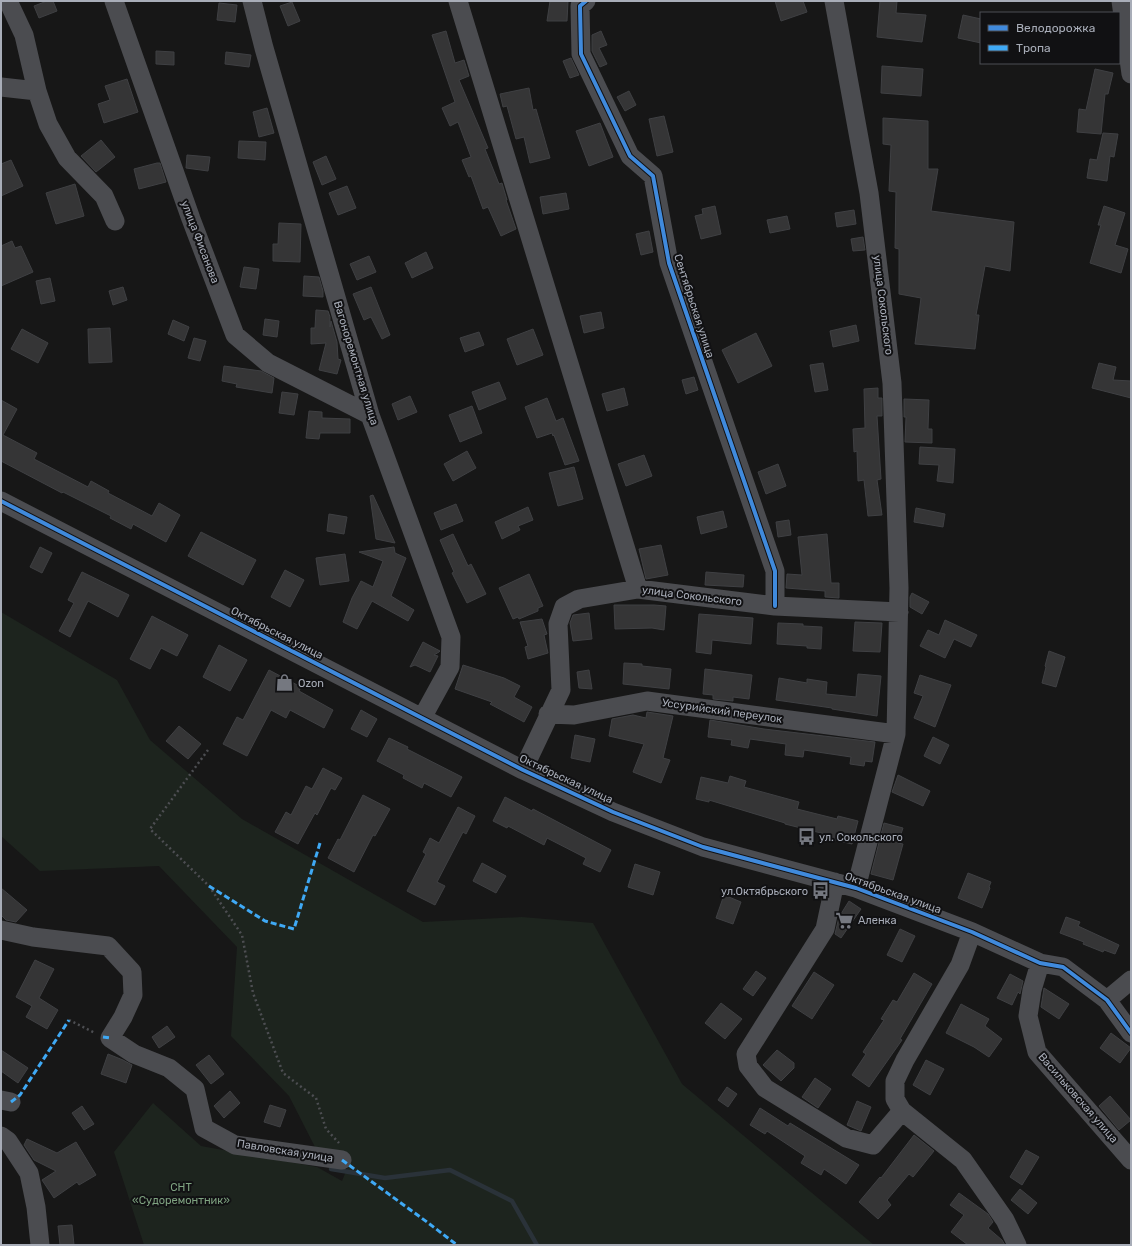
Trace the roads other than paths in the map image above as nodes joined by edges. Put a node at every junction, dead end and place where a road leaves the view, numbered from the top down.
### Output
1 (8, 1) edge
2 (114, 1) edge
3 (252, 1) edge
4 (458, 1) edge
5 (586, 1) edge
6 (834, 1) edge
7 (1121, 1) edge
8 (1131, 74) edge
9 (1, 87) edge
10 (37, 91) junction
11 (115, 221) dead end
12 (370, 415) junction
13 (1, 502) edge
14 (638, 589) junction
15 (775, 606) junction
16 (899, 612) junction
17 (548, 714) junction
18 (422, 718) junction
19 (896, 734) junction
20 (523, 770) junction
21 (835, 882) junction
22 (856, 888) junction
23 (1, 930) edge
24 (972, 932) junction
25 (1040, 963) junction
26 (1131, 980) edge
27 (1107, 1000) junction
28 (1131, 1033) edge
29 (902, 1111) junction
30 (1, 1136) edge
31 (342, 1160) road end
32 (1131, 1160) edge
33 (40, 1245) edge
34 (1017, 1245) edge

1 - 10 street
2 - 12 street, улица Фисанова
3 - 12 street, Вагоноремонтная улица
4 - 14 street
5 - 15 street, Сентябрьская улица
6 - 16 street, улица Сокольского
7 - 8 street
9 - 10 street
10 - 11 street
12 - 18 street, Вагоноремонтная улица
13 - 18 street, Октябрьская улица
14 - 15 street, улица Сокольского
14 - 17 street, улица Сокольского
15 - 16 street, улица Сокольского
16 - 19 street, улица Сокольского
17 - 19 street, Уссурийский переулок
17 - 20 street, улица Сокольского
18 - 20 street, Октябрьская улица
19 - 22 street, улица Сокольского
20 - 21 street, Октябрьская улица
21 - 22 street, Октябрьская улица
21 - 29 street, Октябрьская улица
22 - 24 street, Октябрьская улица
23 - 31 street, Павловская улица
24 - 25 street, Октябрьская улица
24 - 29 street
25 - 27 street, Октябрьская улица
25 - 32 street, Васильковская улица
26 - 27 street
27 - 28 street, Октябрьская улица
29 - 34 street
30 - 33 street

